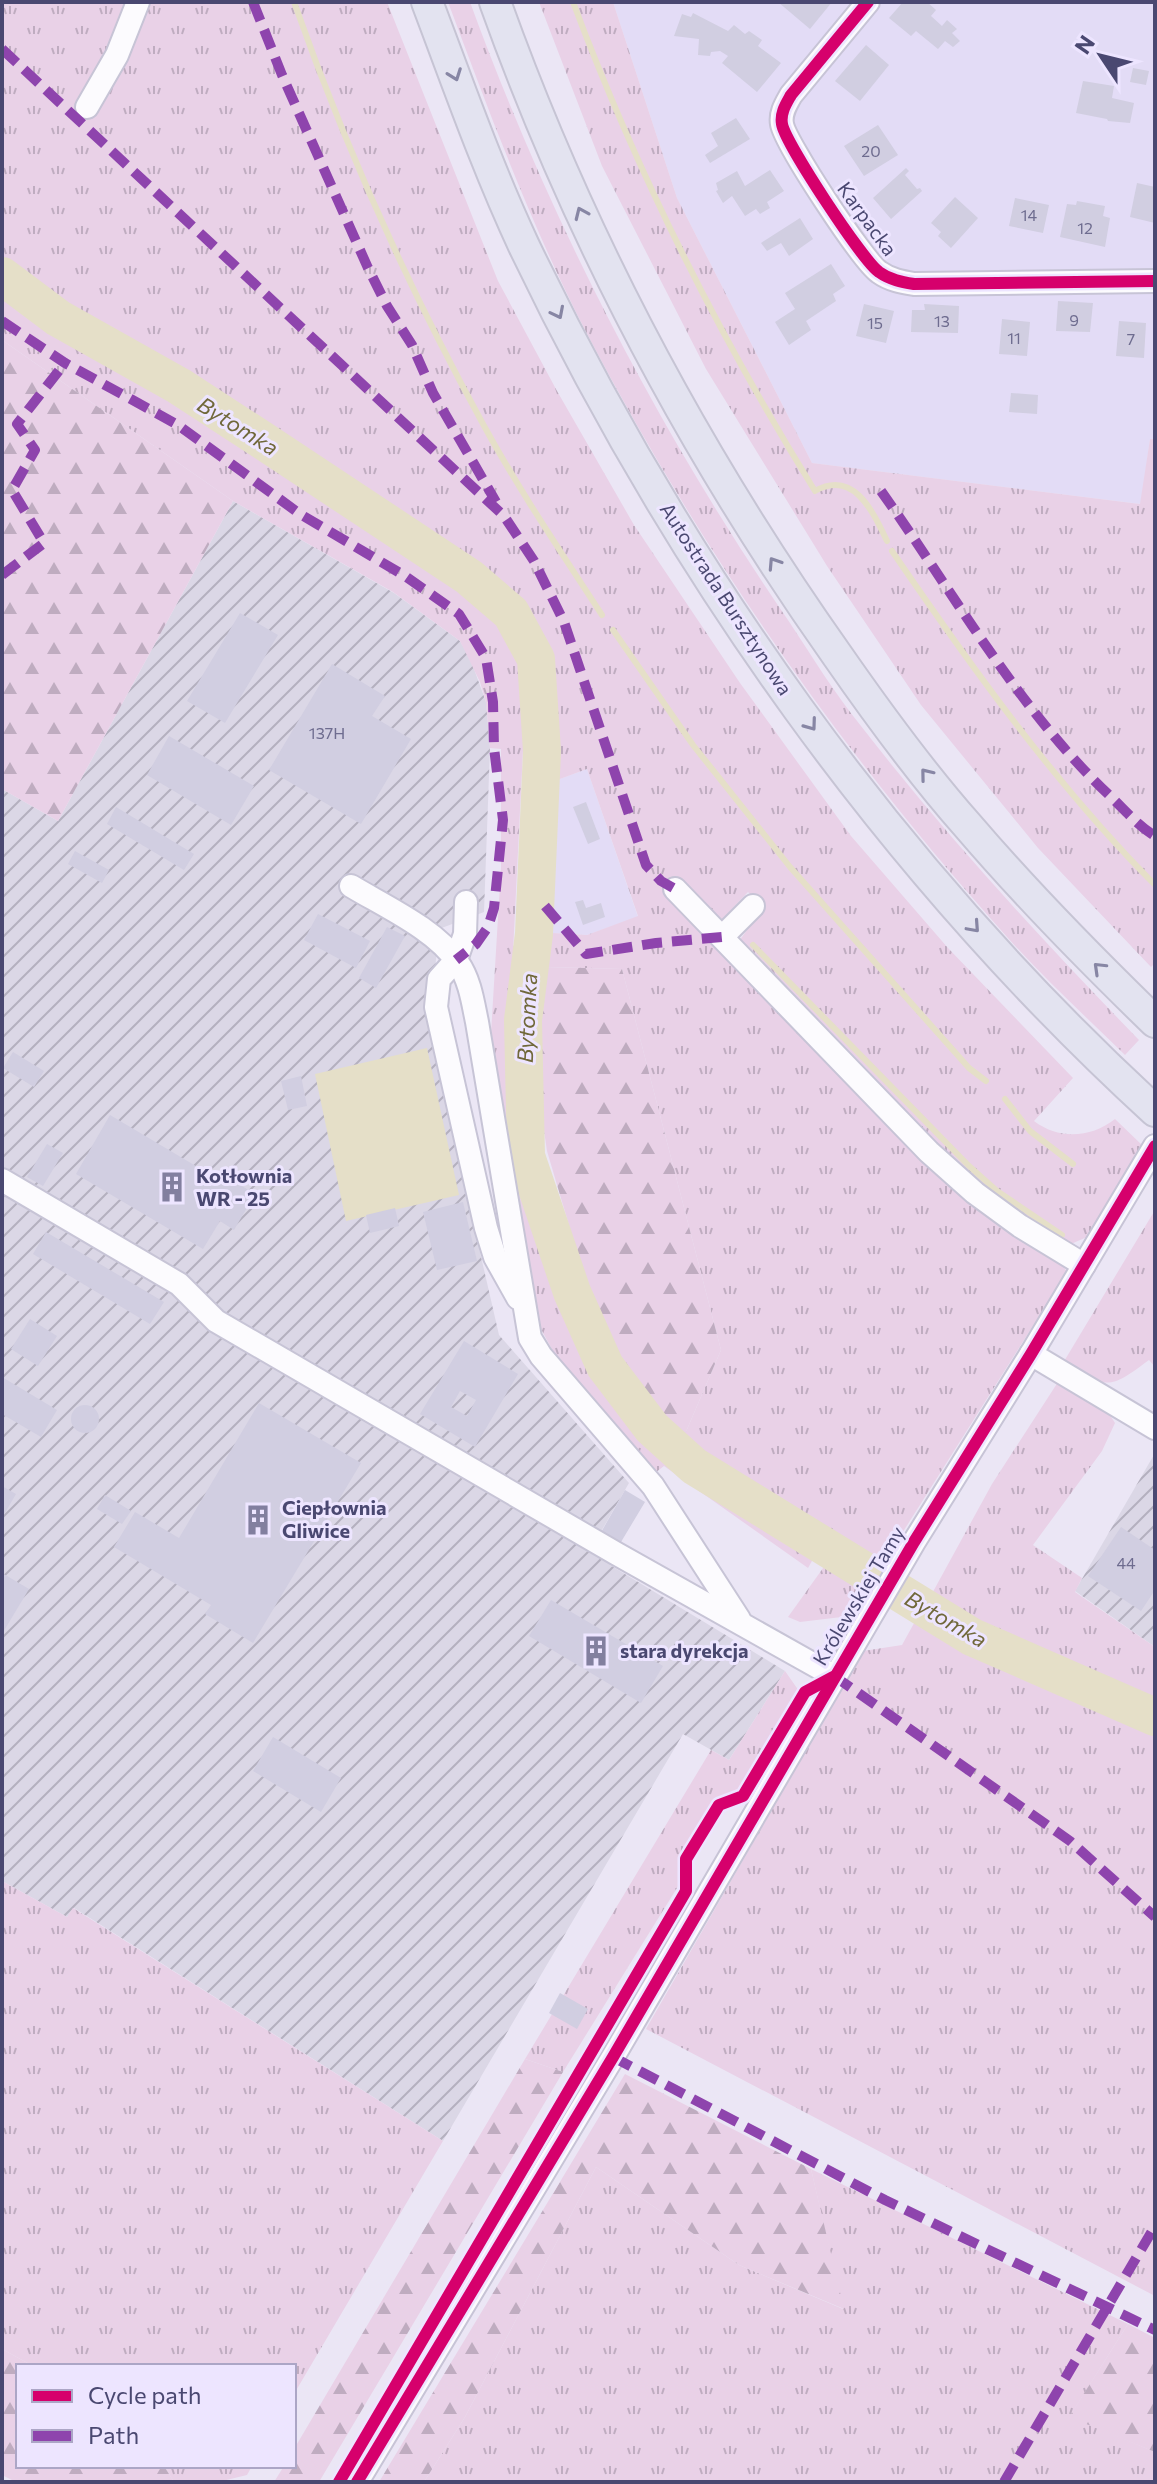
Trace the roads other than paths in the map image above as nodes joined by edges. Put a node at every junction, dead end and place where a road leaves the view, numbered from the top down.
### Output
1 (138, 2) edge
2 (427, 2) edge
3 (495, 2) edge
4 (868, 2) edge
5 (87, 107) dead end
6 (1155, 281) edge
7 (351, 886) dead end
8 (675, 889) dead end
9 (466, 902) dead end
10 (753, 906) dead end
11 (722, 937) junction
12 (456, 960) junction
13 (1155, 1022) edge
14 (1155, 1111) edge
15 (1155, 1146) edge
16 (2, 1180) edge
17 (1084, 1265) junction
18 (523, 1305) junction
19 (1031, 1354) junction
20 (1155, 1428) edge
21 (740, 1621) junction
22 (834, 1676) junction
23 (357, 2482) edge

1 - 5 street
2 -> 14 highway, Autostrada Bursztynowa
13 -> 3 highway
4 - 6 street, Karpacka
7 - 12 street
8 - 11 street
9 - 12 street
10 - 11 street
11 - 17 street
12 - 18 street
12 - 18 street
15 - 17 street, Królewskiej Tamy
16 - 21 street
17 - 19 street, Królewskiej Tamy
18 - 21 street
19 - 20 street
19 - 22 street, Królewskiej Tamy
21 - 22 street
22 - 23 street, Królewskiej Tamy

